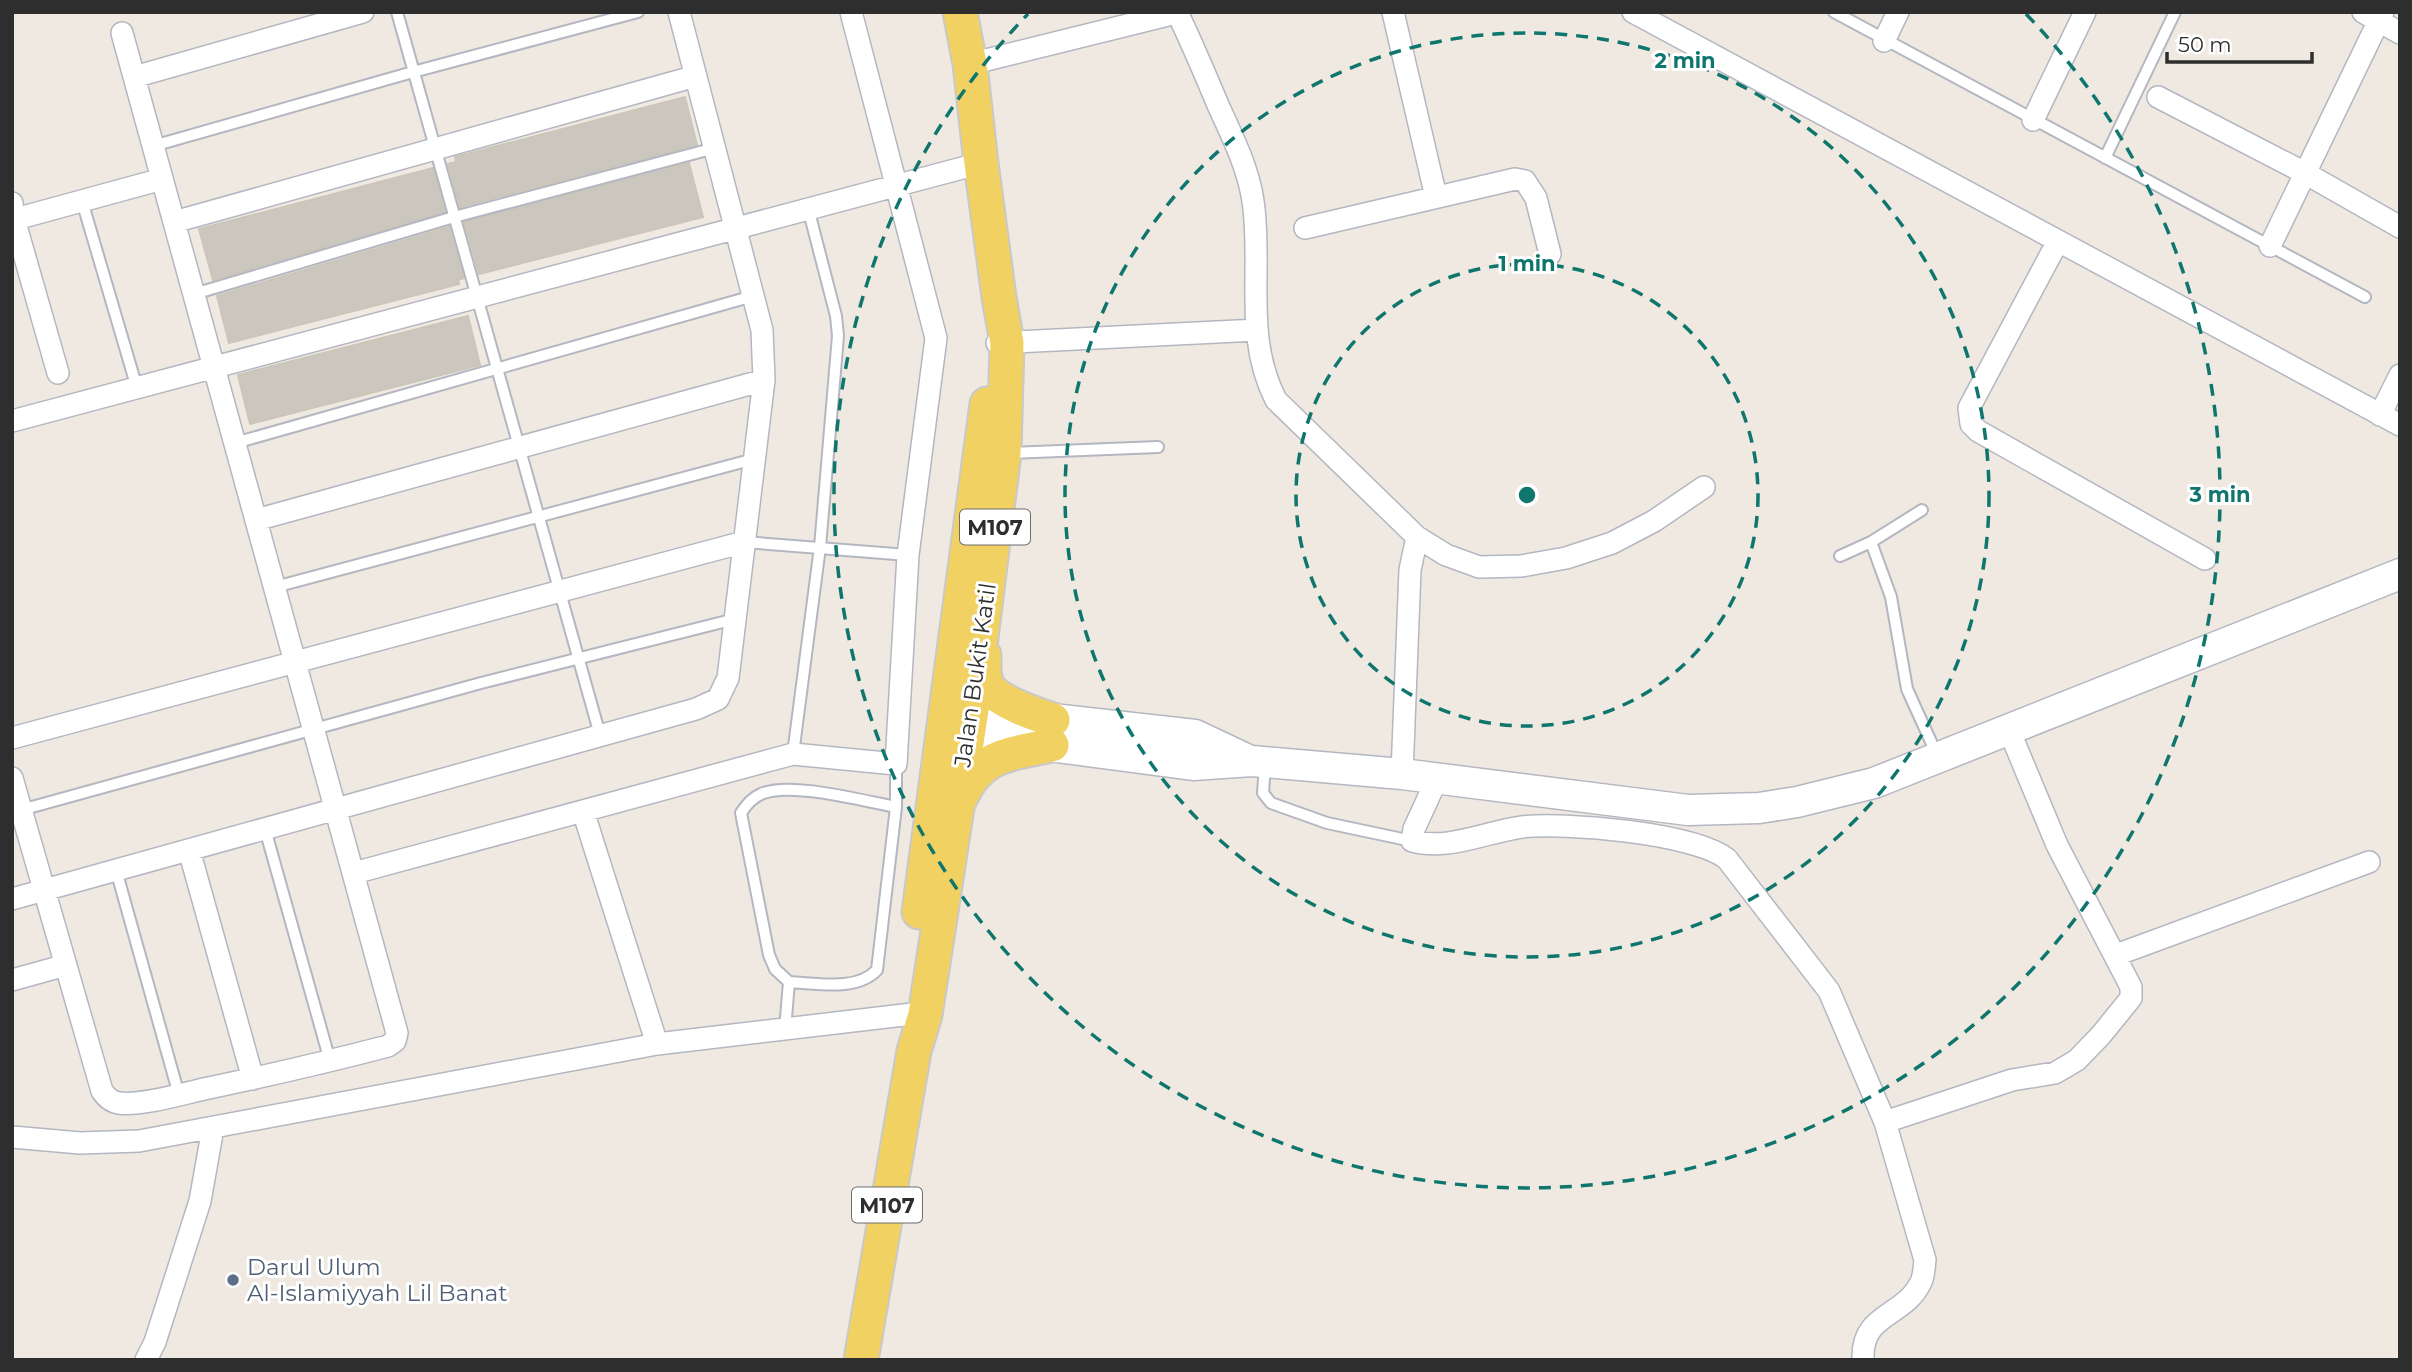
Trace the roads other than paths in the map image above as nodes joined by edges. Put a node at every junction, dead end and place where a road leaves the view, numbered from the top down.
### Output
1 (363, 12) edge
2 (397, 12) edge
3 (638, 12) edge
4 (679, 12) edge
5 (851, 12) edge
6 (960, 12) edge
7 (1179, 12) edge
8 (1393, 12) edge
9 (1633, 12) edge
10 (1834, 12) edge
11 (1898, 12) edge
12 (2085, 12) edge
13 (2175, 12) edge
14 (2375, 15) edge
15 (122, 33) dead end
16 (2400, 33) edge
17 (1884, 41) junction
18 (970, 64) junction
19 (413, 72) junction
20 (696, 76) junction
21 (134, 77) junction
22 (2158, 97) dead end
23 (2033, 120) junction
24 (153, 146) junction
25 (715, 148) junction
26 (435, 149) junction
27 (2105, 158) junction
28 (981, 163) junction
29 (2305, 173) junction
30 (162, 179) junction
31 (896, 186) junction
32 (1436, 197) junction
33 (82, 201) junction
34 (808, 208) junction
35 (13, 214) edge
36 (454, 217) junction
37 (174, 222) junction
38 (2400, 227) edge
39 (736, 228) junction
40 (1305, 228) dead end
41 (2058, 241) junction
42 (2270, 246) junction
43 (1550, 254) dead end
44 (194, 294) junction
45 (753, 296) junction
46 (477, 297) junction
47 (2365, 297) dead end
48 (1257, 330) junction
49 (999, 343) junction
50 (215, 368) junction
51 (496, 368) junction
52 (58, 373) dead end
53 (2400, 375) edge
54 (764, 380) junction
55 (136, 388) junction
56 (2380, 415) junction
57 (12, 421) edge
58 (2400, 425) edge
59 (235, 443) junction
60 (1158, 447) dead end
61 (519, 448) junction
62 (1004, 453) junction
63 (754, 459) junction
64 (1704, 487) dead end
65 (1922, 510) dead end
66 (538, 517) junction
67 (256, 520) junction
68 (1417, 537) junction
69 (744, 541) junction
70 (1871, 542) junction
71 (820, 547) junction
72 (908, 555) junction
73 (1840, 556) dead end
74 (2205, 559) dead end
75 (2400, 573) edge
76 (275, 587) junction
77 (559, 591) junction
78 (985, 607) junction
79 (735, 619) junction
80 (578, 658) junction
81 (296, 662) junction
82 (951, 670) junction
83 (966, 723) junction
84 (314, 730) junction
85 (2009, 730) junction
86 (1053, 733) junction
87 (600, 736) junction
88 (12, 738) edge
89 (793, 754) junction
90 (1939, 757) junction
91 (1259, 762) junction
92 (897, 764) junction
93 (936, 773) junction
94 (1402, 774) junction
95 (12, 778) edge
96 (1437, 779) junction
97 (956, 806) junction
98 (896, 807) junction
99 (336, 809) junction
100 (21, 810) junction
101 (583, 811) junction
102 (265, 829) junction
103 (1412, 841) junction
104 (189, 850) junction
105 (2369, 862) dead end
106 (116, 870) junction
107 (354, 873) junction
108 (45, 890) junction
109 (12, 899) edge
110 (2116, 955) junction
111 (66, 965) junction
112 (12, 980) edge
113 (789, 982) junction
114 (919, 1014) junction
115 (785, 1030) junction
116 (657, 1044) junction
117 (330, 1061) junction
118 (253, 1079) junction
119 (179, 1095) junction
120 (1885, 1122) junction
121 (213, 1128) junction
122 (12, 1136) edge
123 (146, 1360) edge
124 (861, 1360) edge
125 (1863, 1360) edge

1 - 21 street
2 - 19 lane
3 - 19 lane
4 - 20 street
5 - 31 street
6 - 18 main road, Jalan Bukit Katil / M107
7 - 18 street
7 - 48 street
8 - 32 street
9 - 41 street
10 - 17 lane
11 - 17 street
12 - 23 street
13 - 27 lane
14 - 16 street
14 - 29 street
15 - 21 street
17 - 23 lane
18 - 28 main road, Jalan Bukit Katil / M107
19 - 24 lane
19 - 26 lane
20 - 25 street
20 - 26 street
21 - 24 street
22 - 29 street
23 - 27 lane
24 - 30 street
25 - 36 lane
25 - 39 street
26 - 36 lane
26 - 37 street
27 - 42 lane
28 - 31 street
28 - 49 main road, Jalan Bukit Katil / M107
29 - 38 street
29 - 42 street
30 - 33 street
30 - 37 street
31 - 34 street
31 - 72 street
32 - 40 street
32 - 43 street
33 - 35 street
33 - 55 lane
34 - 39 street
34 - 71 lane
35 - 52 street
36 - 44 lane
36 - 46 lane
37 - 44 street
39 - 45 street
39 - 46 street
41 - 56 street
41 - 74 street
42 - 47 lane
44 - 50 street
45 - 51 lane
45 - 54 street
46 - 50 street
46 - 51 lane
48 - 49 street
48 - 68 street
49 - 62 main road, Jalan Bukit Katil / M107
49 - 82 main road, Jalan Bukit Katil / M107
50 - 55 street
50 - 59 street
51 - 59 lane
51 - 61 lane
53 - 56 street
54 - 61 street
54 - 63 street
55 - 57 street
56 - 58 street
59 - 67 street
60 - 62 lane
61 - 66 lane
61 - 67 street
62 - 78 main road, Jalan Bukit Katil / M107
63 - 66 lane
63 - 69 street
64 - 68 street
65 - 70 lane
66 - 76 lane
66 - 77 lane
67 - 76 street
68 - 94 street
69 - 71 lane
69 - 77 street
69 - 79 street
70 - 73 lane
70 - 90 lane
71 - 72 lane
71 - 89 lane
72 - 92 street
75 - 85 street
76 - 81 street
77 - 80 lane
77 - 81 street
78 - 83 main road, Jalan Bukit Katil / M107
78 - 86 main road
79 - 80 lane
79 - 87 street
80 - 84 lane
80 - 87 lane
81 - 84 street
81 - 88 street
82 - 83 main road
82 - 93 main road, Jalan Bukit Katil / M107
83 - 86 street
83 - 93 main road
83 - 97 main road, Jalan Bukit Katil / M107
84 - 99 street
84 - 100 lane
85 - 90 street
85 - 110 street
86 - 91 street
86 - 97 main road
87 - 99 street
89 - 92 street
89 - 101 street
90 - 96 street
91 - 94 street
91 - 103 lane
92 - 98 lane
93 - 114 main road, Jalan Bukit Katil / M107
94 - 96 street
95 - 100 street
96 - 103 street
97 - 114 main road, Jalan Bukit Katil / M107
98 - 113 lane
98 - 113 lane
99 - 102 street
99 - 107 street
100 - 108 street
101 - 107 street
101 - 116 street
102 - 104 street
102 - 117 lane
103 - 120 street
104 - 106 street
104 - 118 street
105 - 110 street
106 - 108 street
106 - 119 lane
107 - 117 street
108 - 109 street
108 - 111 street
110 - 120 street
111 - 112 street
111 - 119 street
113 - 115 lane
114 - 115 street
114 - 124 main road, Jalan Bukit Katil / M107
115 - 116 street
116 - 121 street
117 - 118 street
118 - 119 street
120 - 125 street
121 - 122 street
121 - 123 street

